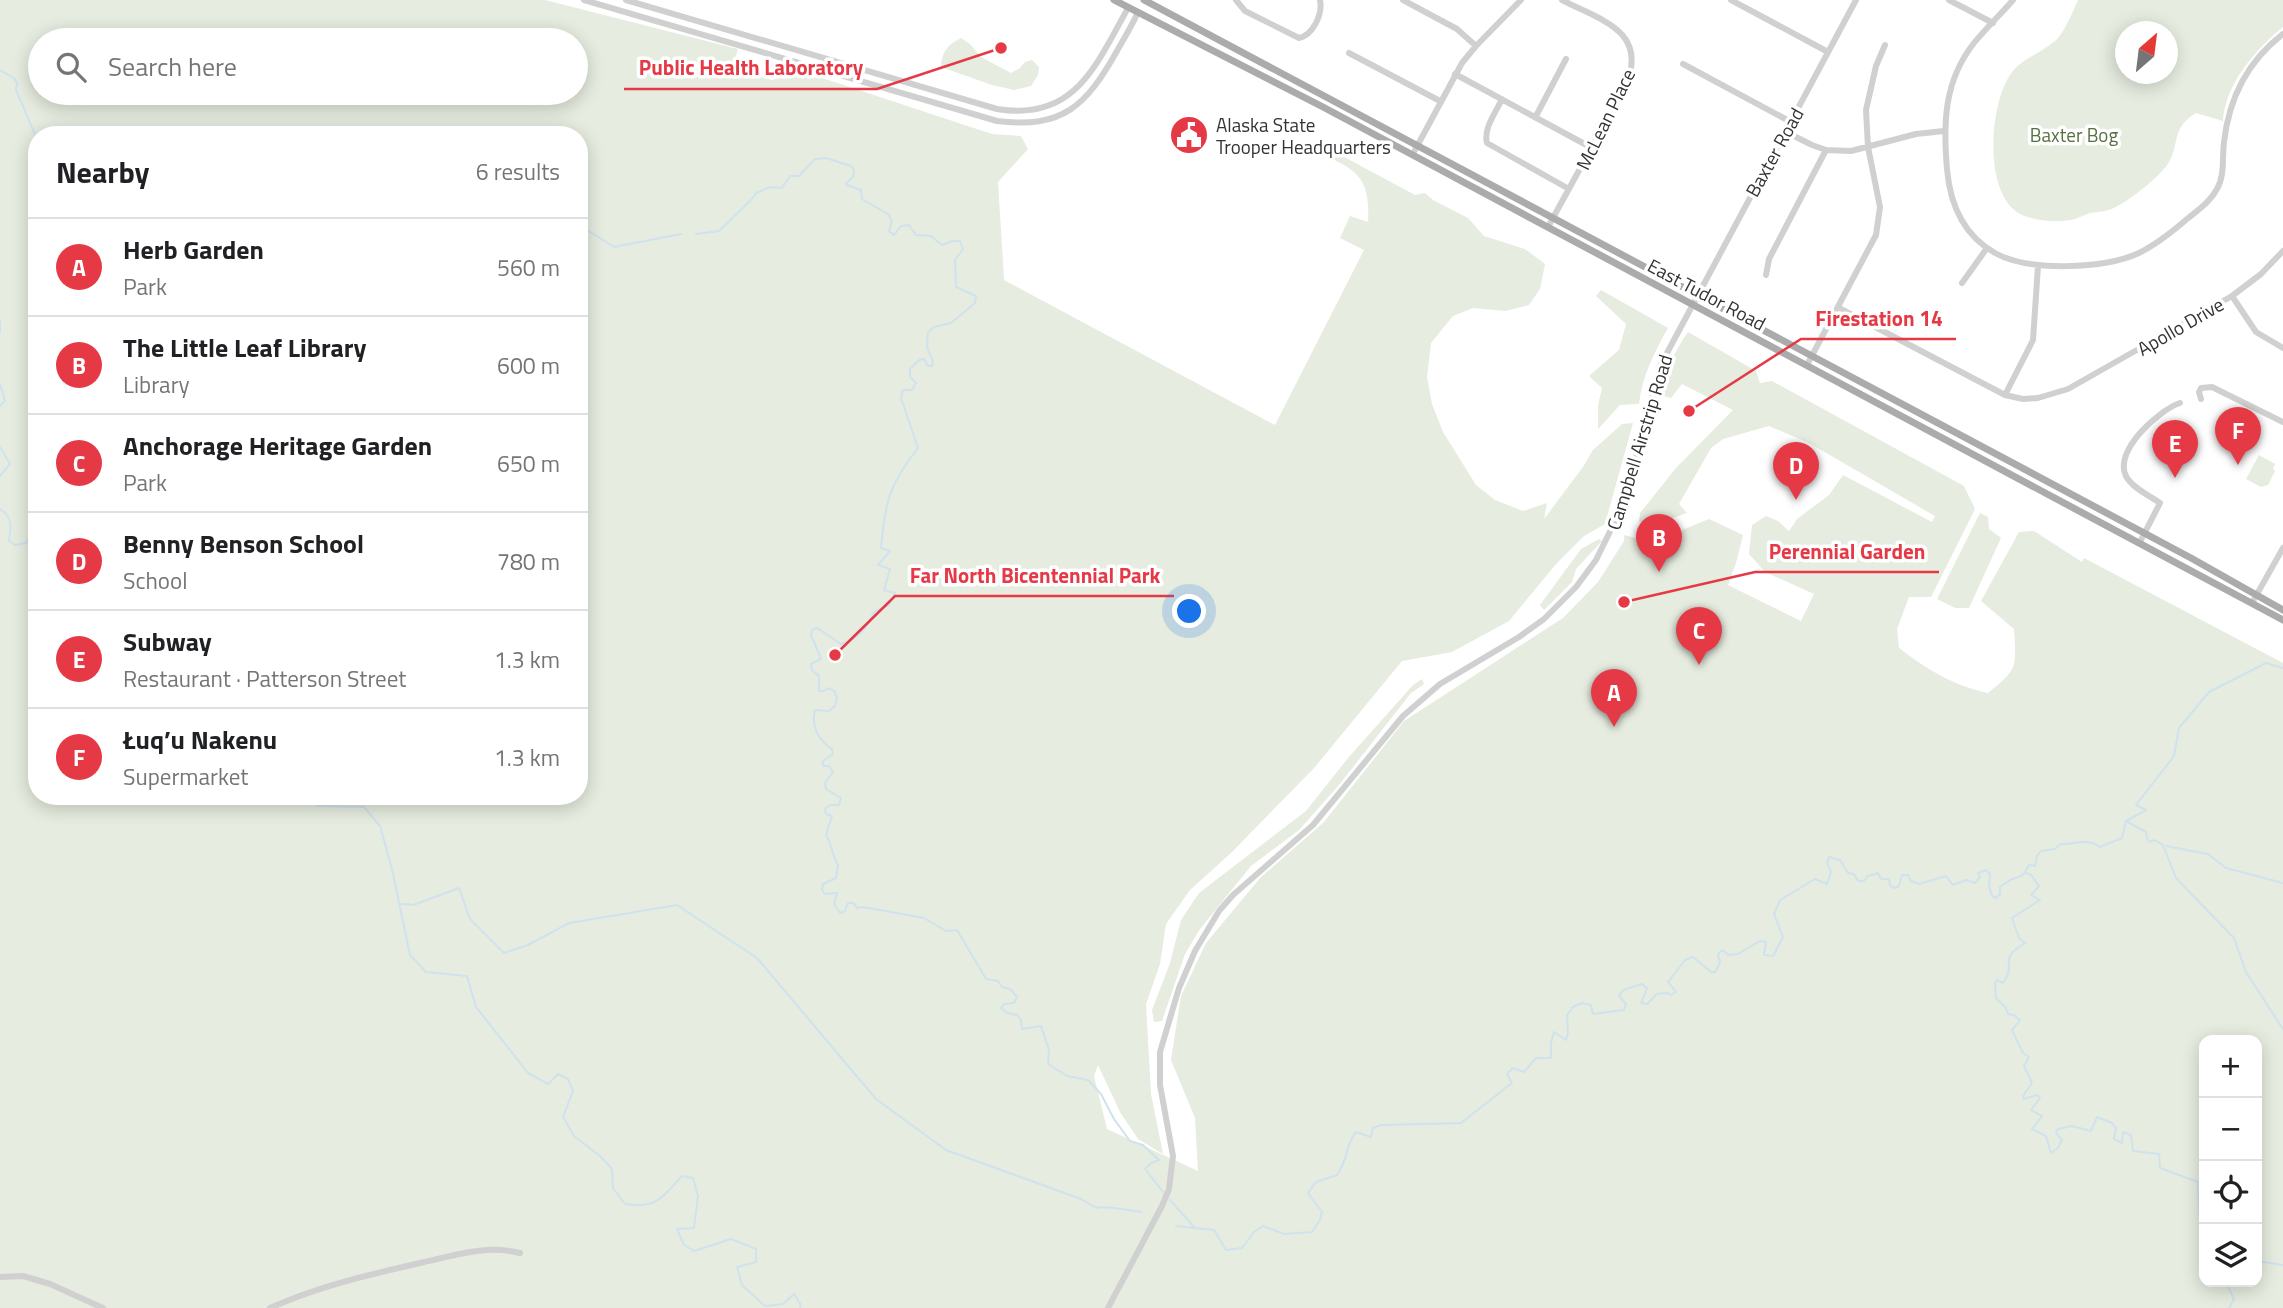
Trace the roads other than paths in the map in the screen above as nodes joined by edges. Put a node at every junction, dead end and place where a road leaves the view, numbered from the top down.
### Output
1 (584, 0) edge
2 (626, 0) edge
3 (1114, 0) edge
4 (1144, 0) edge
5 (1236, 0) edge
6 (1320, 0) edge
7 (1403, 0) edge
8 (1521, 0) edge
9 (1562, 0) edge
10 (1731, 0) edge
11 (1856, 0) edge
12 (1949, 0) edge
13 (2013, 0) edge
14 (1130, 4) edge
15 (1138, 12) junction
16 (1993, 23) junction
17 (2283, 34) edge
18 (1885, 45) dead end
19 (1476, 46) junction
20 (1828, 52) junction
21 (1349, 53) dead end
22 (1566, 59) dead end
23 (1684, 64) dead end
24 (1455, 74) junction
25 (1502, 99) junction
26 (1440, 102) junction
27 (1536, 116) junction
28 (1791, 122) junction
29 (1944, 131) junction
30 (1786, 132) junction
31 (1416, 146) junction
32 (1868, 147) junction
33 (1592, 148) junction
34 (1826, 150) junction
35 (1412, 155) junction
36 (1569, 189) junction
37 (1552, 218) junction
38 (1548, 227) junction
39 (1987, 248) junction
40 (2283, 250) edge
41 (2038, 266) junction
42 (1766, 275) dead end
43 (1962, 283) dead end
44 (1697, 295) junction
45 (2232, 296) junction
46 (1692, 303) junction
47 (1839, 308) junction
48 (2283, 348) edge
49 (1811, 356) junction
50 (1807, 365) junction
51 (2005, 395) junction
52 (2201, 399) dead end
53 (2180, 402) dead end
54 (2283, 422) edge
55 (2144, 534) junction
56 (2140, 542) junction
57 (2283, 548) edge
58 (2254, 600) junction
59 (2283, 610) edge
60 (2283, 620) edge
61 (520, 1253) dead end
62 (0, 1277) edge
63 (103, 1308) edge
64 (271, 1308) edge
65 (1108, 1308) edge

1 - 15 street
2 - 14 street
3 - 14 main road, East Tudor Road
4 - 15 main road
4 - 31 main road, East Tudor Road
5 - 6 street
7 - 19 street
8 - 19 street
9 - 33 street, McLean Place
10 - 20 street
11 - 20 street, Baxter Road
12 - 16 street
13 - 16 street
14 - 15 main road, East Tudor Road
15 - 35 main road, East Tudor Road
16 - 29 street
17 - 41 street
18 - 32 street
19 - 24 street
20 - 28 street, Baxter Road
21 - 26 street
22 - 27 street
23 - 28 street
24 - 25 street
24 - 26 street
25 - 27 street
25 - 36 street
26 - 31 street
27 - 33 street
28 - 30 street, Baxter Road
29 - 32 street
29 - 39 street
30 - 34 street
30 - 44 street, Baxter Road
31 - 35 street
31 - 37 main road, East Tudor Road
32 - 34 street
32 - 47 street
33 - 36 street, McLean Place
34 - 42 street
35 - 38 main road, East Tudor Road
36 - 37 street, McLean Place
37 - 38 street, McLean Place
37 - 44 main road, East Tudor Road
38 - 46 main road, East Tudor Road
39 - 41 street
39 - 43 street
40 - 45 street, Apollo Drive
41 - 51 street
44 - 46 street, Baxter Road
44 - 49 main road, East Tudor Road
45 - 48 street
45 - 51 street, Apollo Drive
46 - 50 main road, East Tudor Road
46 - 65 street, Campbell Airstrip Road
47 - 49 street
47 - 51 street
49 - 50 street
49 - 55 main road, East Tudor Road
50 - 56 main road, East Tudor Road
52 - 54 street
53 - 55 street
55 - 56 street
55 - 58 main road, East Tudor Road
56 - 58 main road, East Tudor Road
57 - 58 street
58 - 59 main road, East Tudor Road
58 - 60 main road, East Tudor Road
61 - 64 street
62 - 63 street

